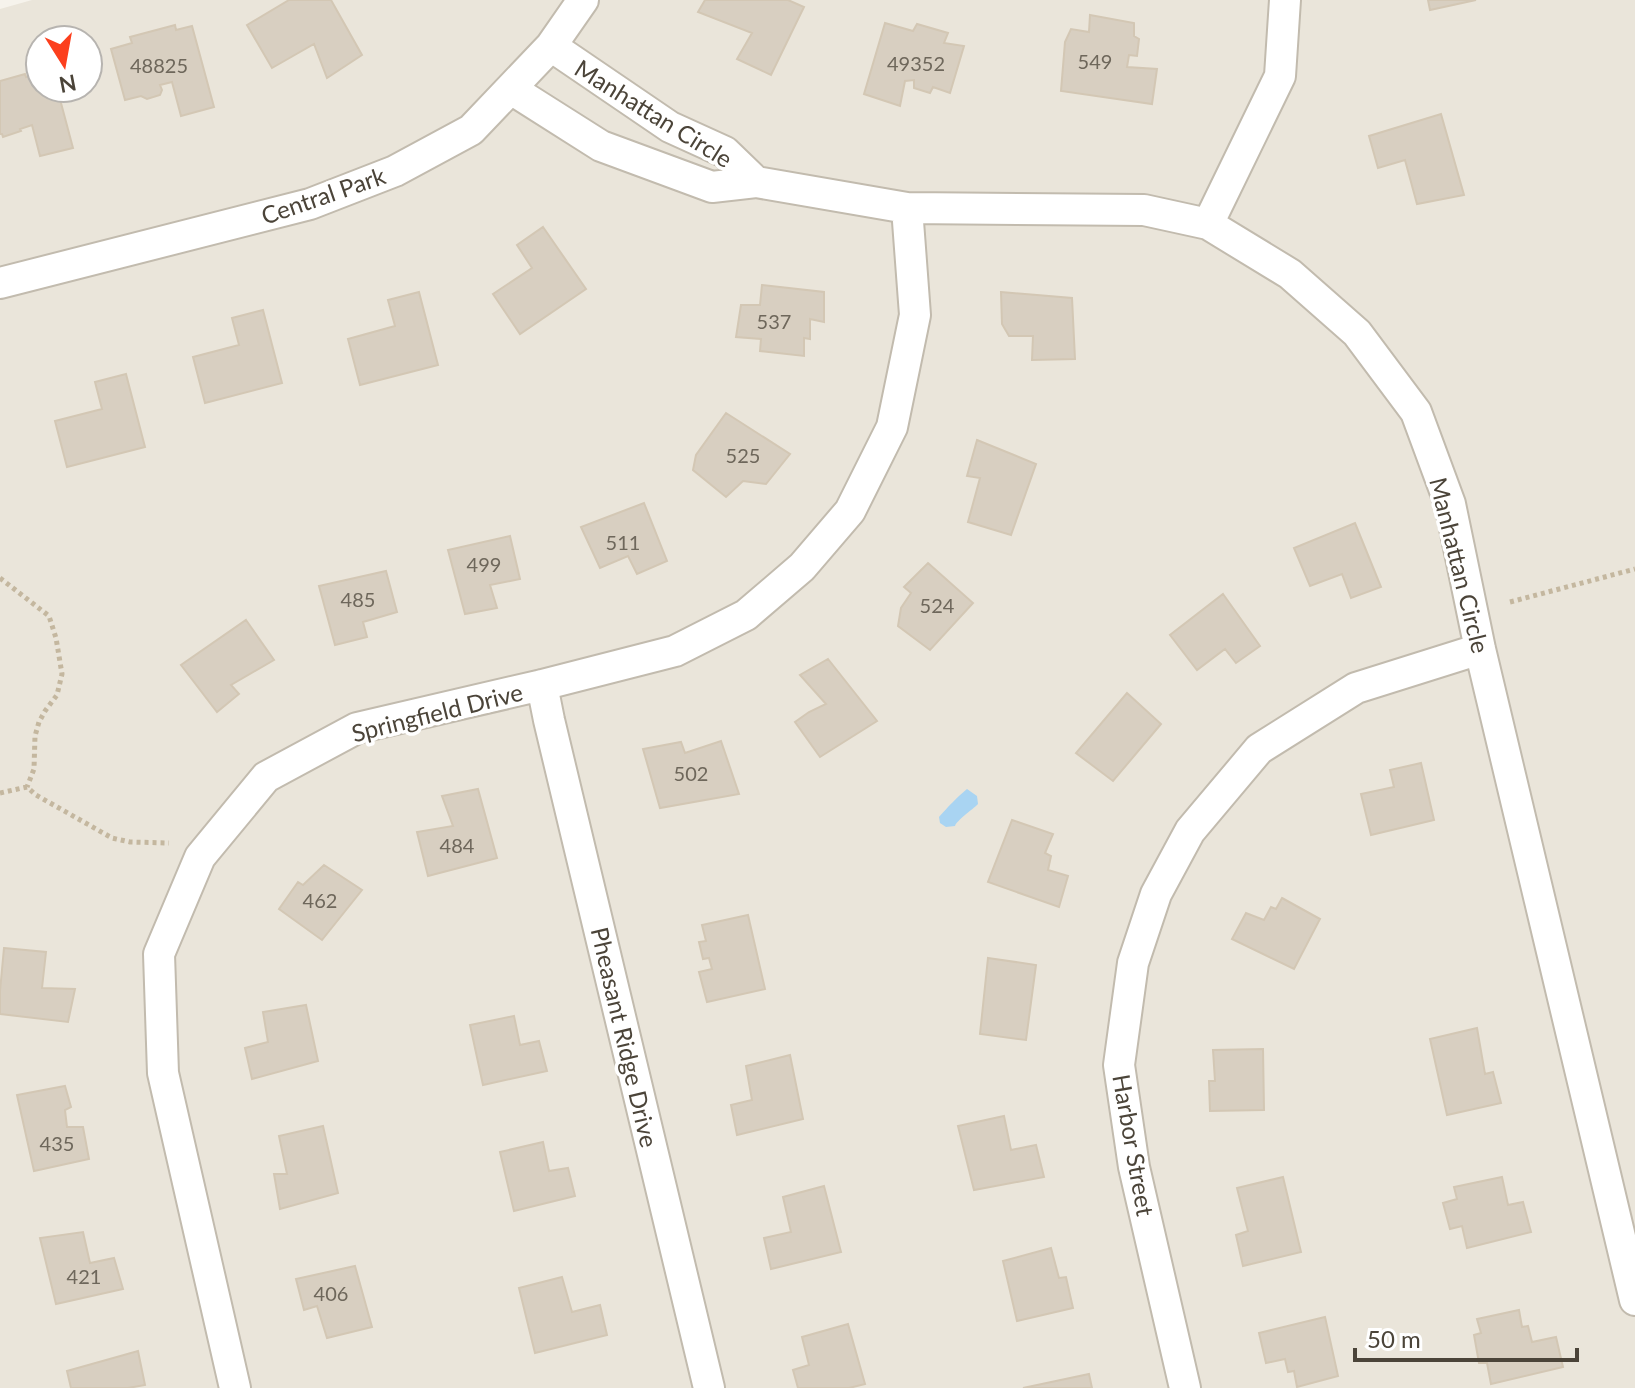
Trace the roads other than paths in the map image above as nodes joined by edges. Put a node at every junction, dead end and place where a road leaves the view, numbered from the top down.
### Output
1 (583, 0) edge
2 (1285, 0) edge
3 (551, 46) junction
4 (511, 89) junction
5 (756, 182) junction
6 (907, 208) junction
7 (1208, 224) junction
8 (0, 283) edge
9 (1480, 649) junction
10 (542, 685) junction
11 (1635, 1300) edge
12 (235, 1388) edge
13 (709, 1388) edge
14 (1185, 1388) edge

1 - 3 street, Central Park
2 - 7 street
3 - 4 street, Central Park
3 - 5 street, Manhattan Circle
4 - 5 street, Manhattan Circle
4 - 8 street, Central Park
5 - 6 street, Manhattan Circle
6 - 7 street, Manhattan Circle
6 - 10 street, Springfield Drive
7 - 9 street, Manhattan Circle
9 - 11 street, Manhattan Circle
9 - 14 street, Harbor Street
10 - 12 street, Springfield Drive
10 - 13 street, Pheasant Ridge Drive

